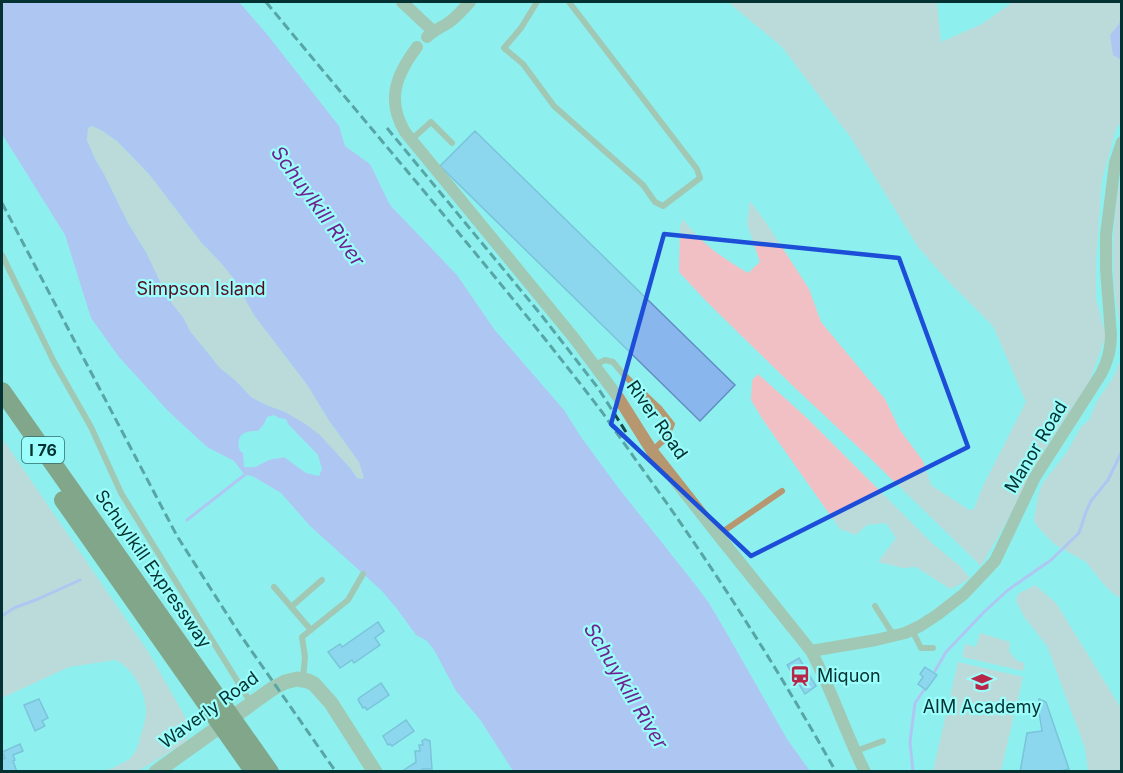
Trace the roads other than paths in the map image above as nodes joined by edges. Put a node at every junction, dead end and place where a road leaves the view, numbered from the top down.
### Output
1 (402, 2) edge
2 (470, 2) edge
3 (537, 2) edge
4 (569, 2) edge
5 (417, 47) dead end
6 (410, 140) junction
7 (1122, 142) edge
8 (452, 143) dead end
9 (2, 255) edge
10 (595, 365) junction
11 (2, 391) edge
12 (2, 412) edge
13 (652, 451) junction
14 (782, 491) dead end
15 (81, 515) junction
16 (718, 535) junction
17 (363, 574) dead end
18 (322, 580) dead end
19 (274, 587) dead end
20 (875, 606) dead end
21 (291, 607) junction
22 (311, 630) junction
23 (912, 630) junction
24 (894, 636) junction
25 (933, 648) dead end
26 (811, 651) junction
27 (303, 679) junction
28 (250, 703) junction
29 (884, 741) dead end
30 (242, 742) junction
31 (855, 752) junction
32 (156, 771) edge
33 (254, 771) edge
34 (270, 771) edge
35 (375, 771) edge
36 (865, 771) edge

1 - 2 street
3 - 4 lane
5 - 6 street, River Road
6 - 8 lane
6 - 10 street, River Road
7 - 23 street, Manor Road
9 - 28 lane
10 - 13 street, River Road
10 - 13 lane
11 - 15 highway, Schuylkill Expressway / I 76
12 - 15 highway, Schuylkill Expressway / I 76
13 - 16 street, River Road
14 - 16 lane
15 - 30 highway, Schuylkill Expressway / I 76
16 - 26 street, River Road
17 - 22 lane
18 - 21 lane
19 - 21 lane
20 - 24 lane
21 - 22 lane
22 - 27 lane
23 - 24 street, Manor Road
23 - 25 lane
24 - 26 street, Manor Road
26 - 31 street, River Road
27 - 28 street, Waverly Road
27 - 35 street
28 - 32 street, Waverly Road
29 - 31 lane
30 - 33 highway, Schuylkill Expressway / I 76
30 - 34 highway, Schuylkill Expressway / I 76
31 - 36 street, River Road

